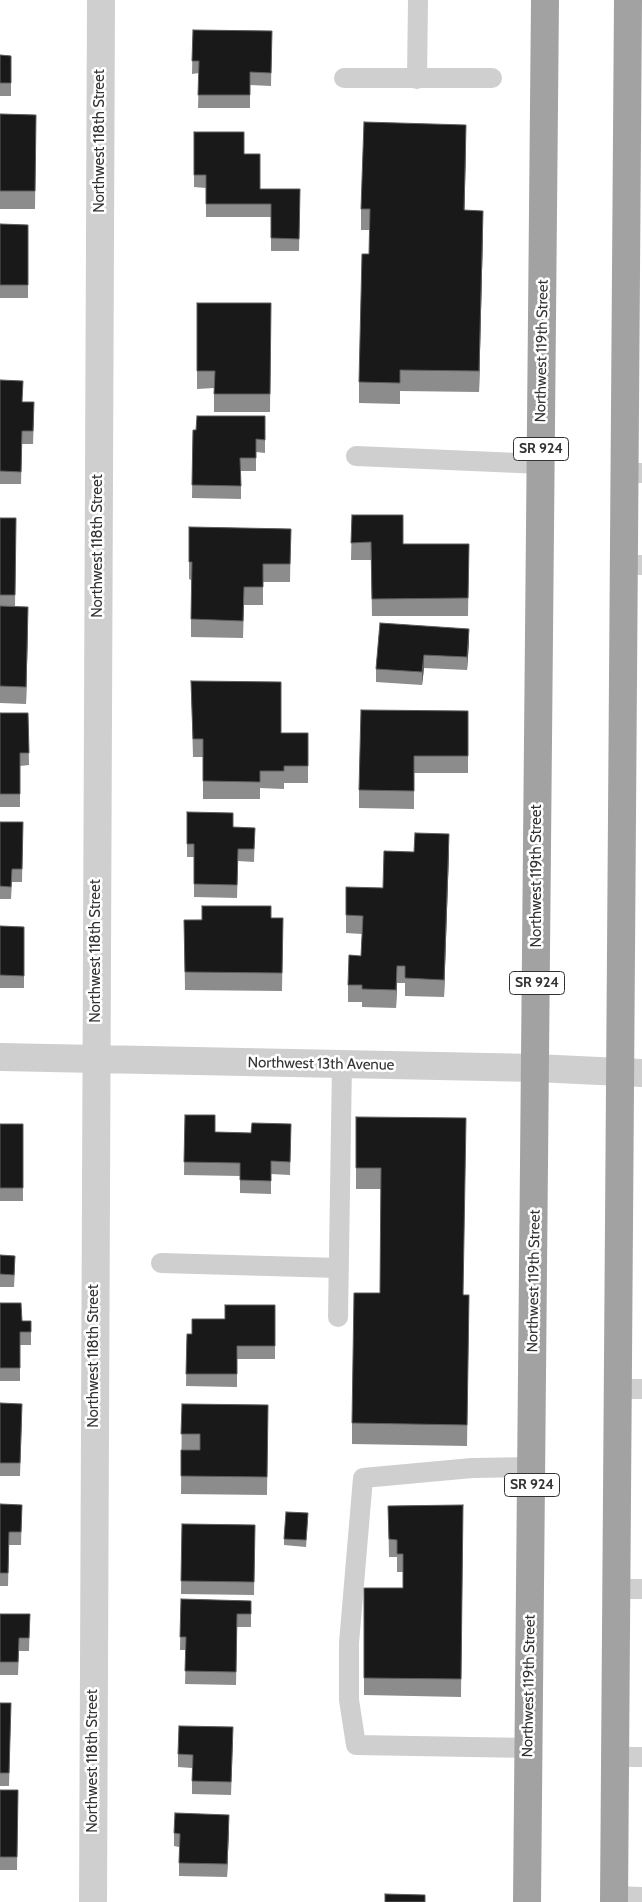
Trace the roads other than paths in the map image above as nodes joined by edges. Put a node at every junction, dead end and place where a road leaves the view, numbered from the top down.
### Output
1 (101, 0) edge
2 (418, 0) edge
3 (545, 0) edge
4 (628, 0) edge
5 (344, 78) dead end
6 (492, 78) dead end
7 (417, 79) junction
8 (356, 456) dead end
9 (541, 464) junction
10 (633, 473) edge
11 (632, 565) edge
12 (0, 1057) edge
13 (95, 1059) junction
14 (342, 1064) junction
15 (536, 1068) junction
16 (631, 1073) edge
17 (161, 1263) dead end
18 (339, 1268) junction
19 (338, 1317) dead end
20 (630, 1389) edge
21 (532, 1467) junction
22 (629, 1589) edge
23 (529, 1748) junction
24 (615, 1757) junction
25 (642, 1757) edge
26 (642, 1897) edge
27 (614, 1899) edge
28 (93, 1902) edge
29 (527, 1902) edge

1 - 13 street, Northwest 118th Street
2 - 7 lane
3 - 9 highway, Northwest 119th Street / SR 924
4 - 10 highway
5 - 7 lane
6 - 7 lane
8 - 9 lane
9 - 15 highway, Northwest 119th Street / SR 924
10 - 11 highway
11 - 16 highway
12 - 13 street, Northwest 13th Avenue
13 - 14 street, Northwest 13th Avenue
13 - 28 street, Northwest 118th Street
14 - 15 street, Northwest 13th Avenue
14 - 18 lane
15 - 16 street, Northwest 13th Avenue
15 - 21 highway, Northwest 119th Street / SR 924
16 - 20 highway
17 - 18 lane
18 - 19 lane
20 - 22 highway
21 - 23 highway, Northwest 119th Street / SR 924
21 - 23 lane
22 - 24 highway
23 - 29 highway, Northwest 119th Street / SR 924
24 - 25 lane
24 - 27 highway
26 - 27 lane

